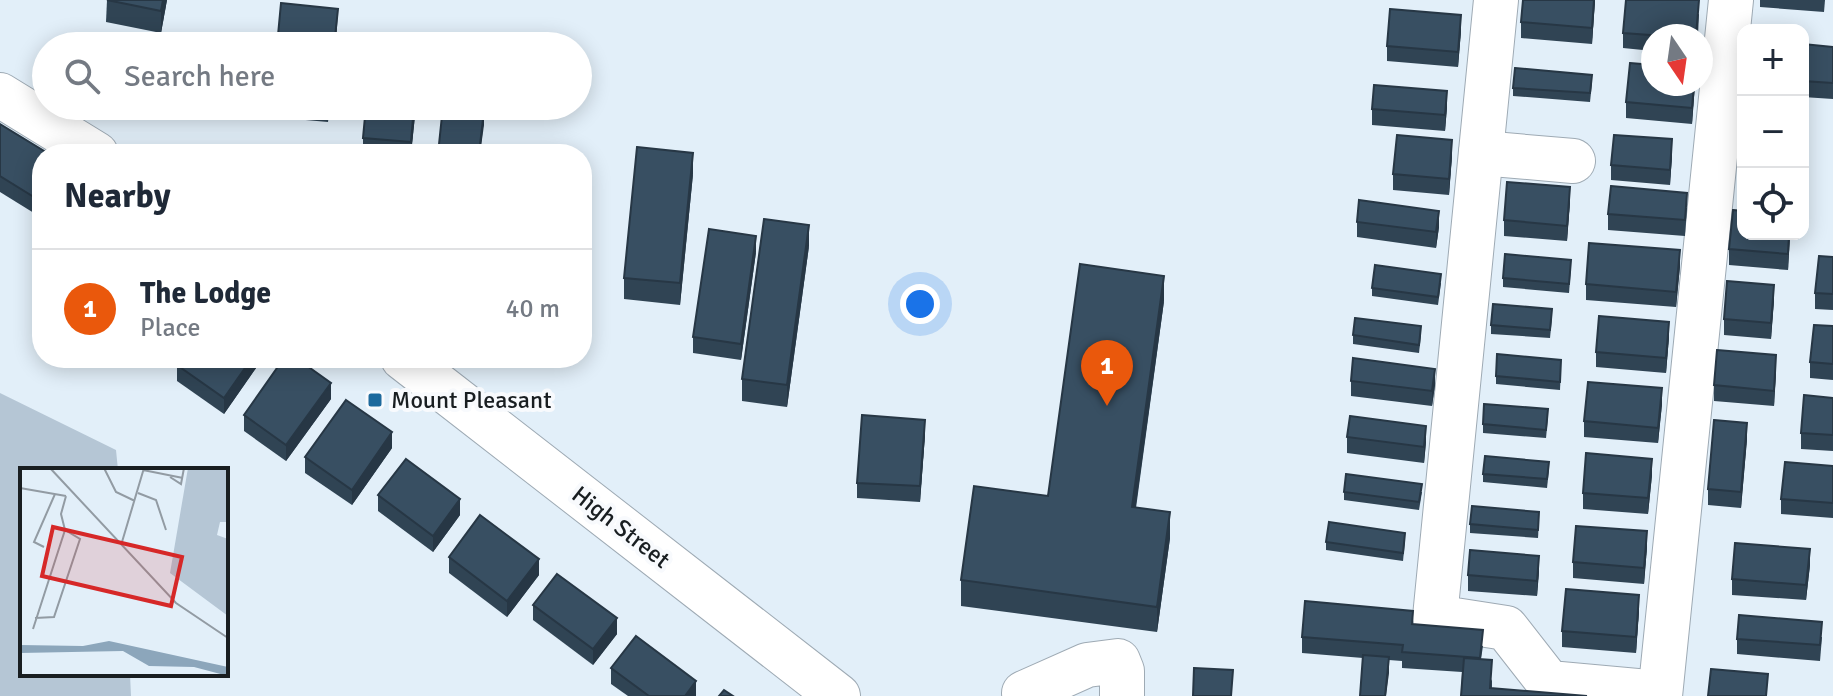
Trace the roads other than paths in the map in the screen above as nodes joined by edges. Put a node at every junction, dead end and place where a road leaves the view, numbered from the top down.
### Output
1 (1496, 0) edge
2 (1731, 0) edge
3 (0, 95) edge
4 (32, 115) edge
5 (41, 120) edge
6 (80, 144) edge
7 (1481, 153) junction
8 (1573, 161) dead end
9 (416, 368) edge
10 (1024, 693) dead end
11 (1660, 694) edge
12 (838, 696) edge
13 (1122, 696) edge

1 - 7 street
2 - 11 street
3 - 4 street
5 - 6 street
7 - 8 street
7 - 11 street
9 - 12 street, High Street
10 - 13 street

